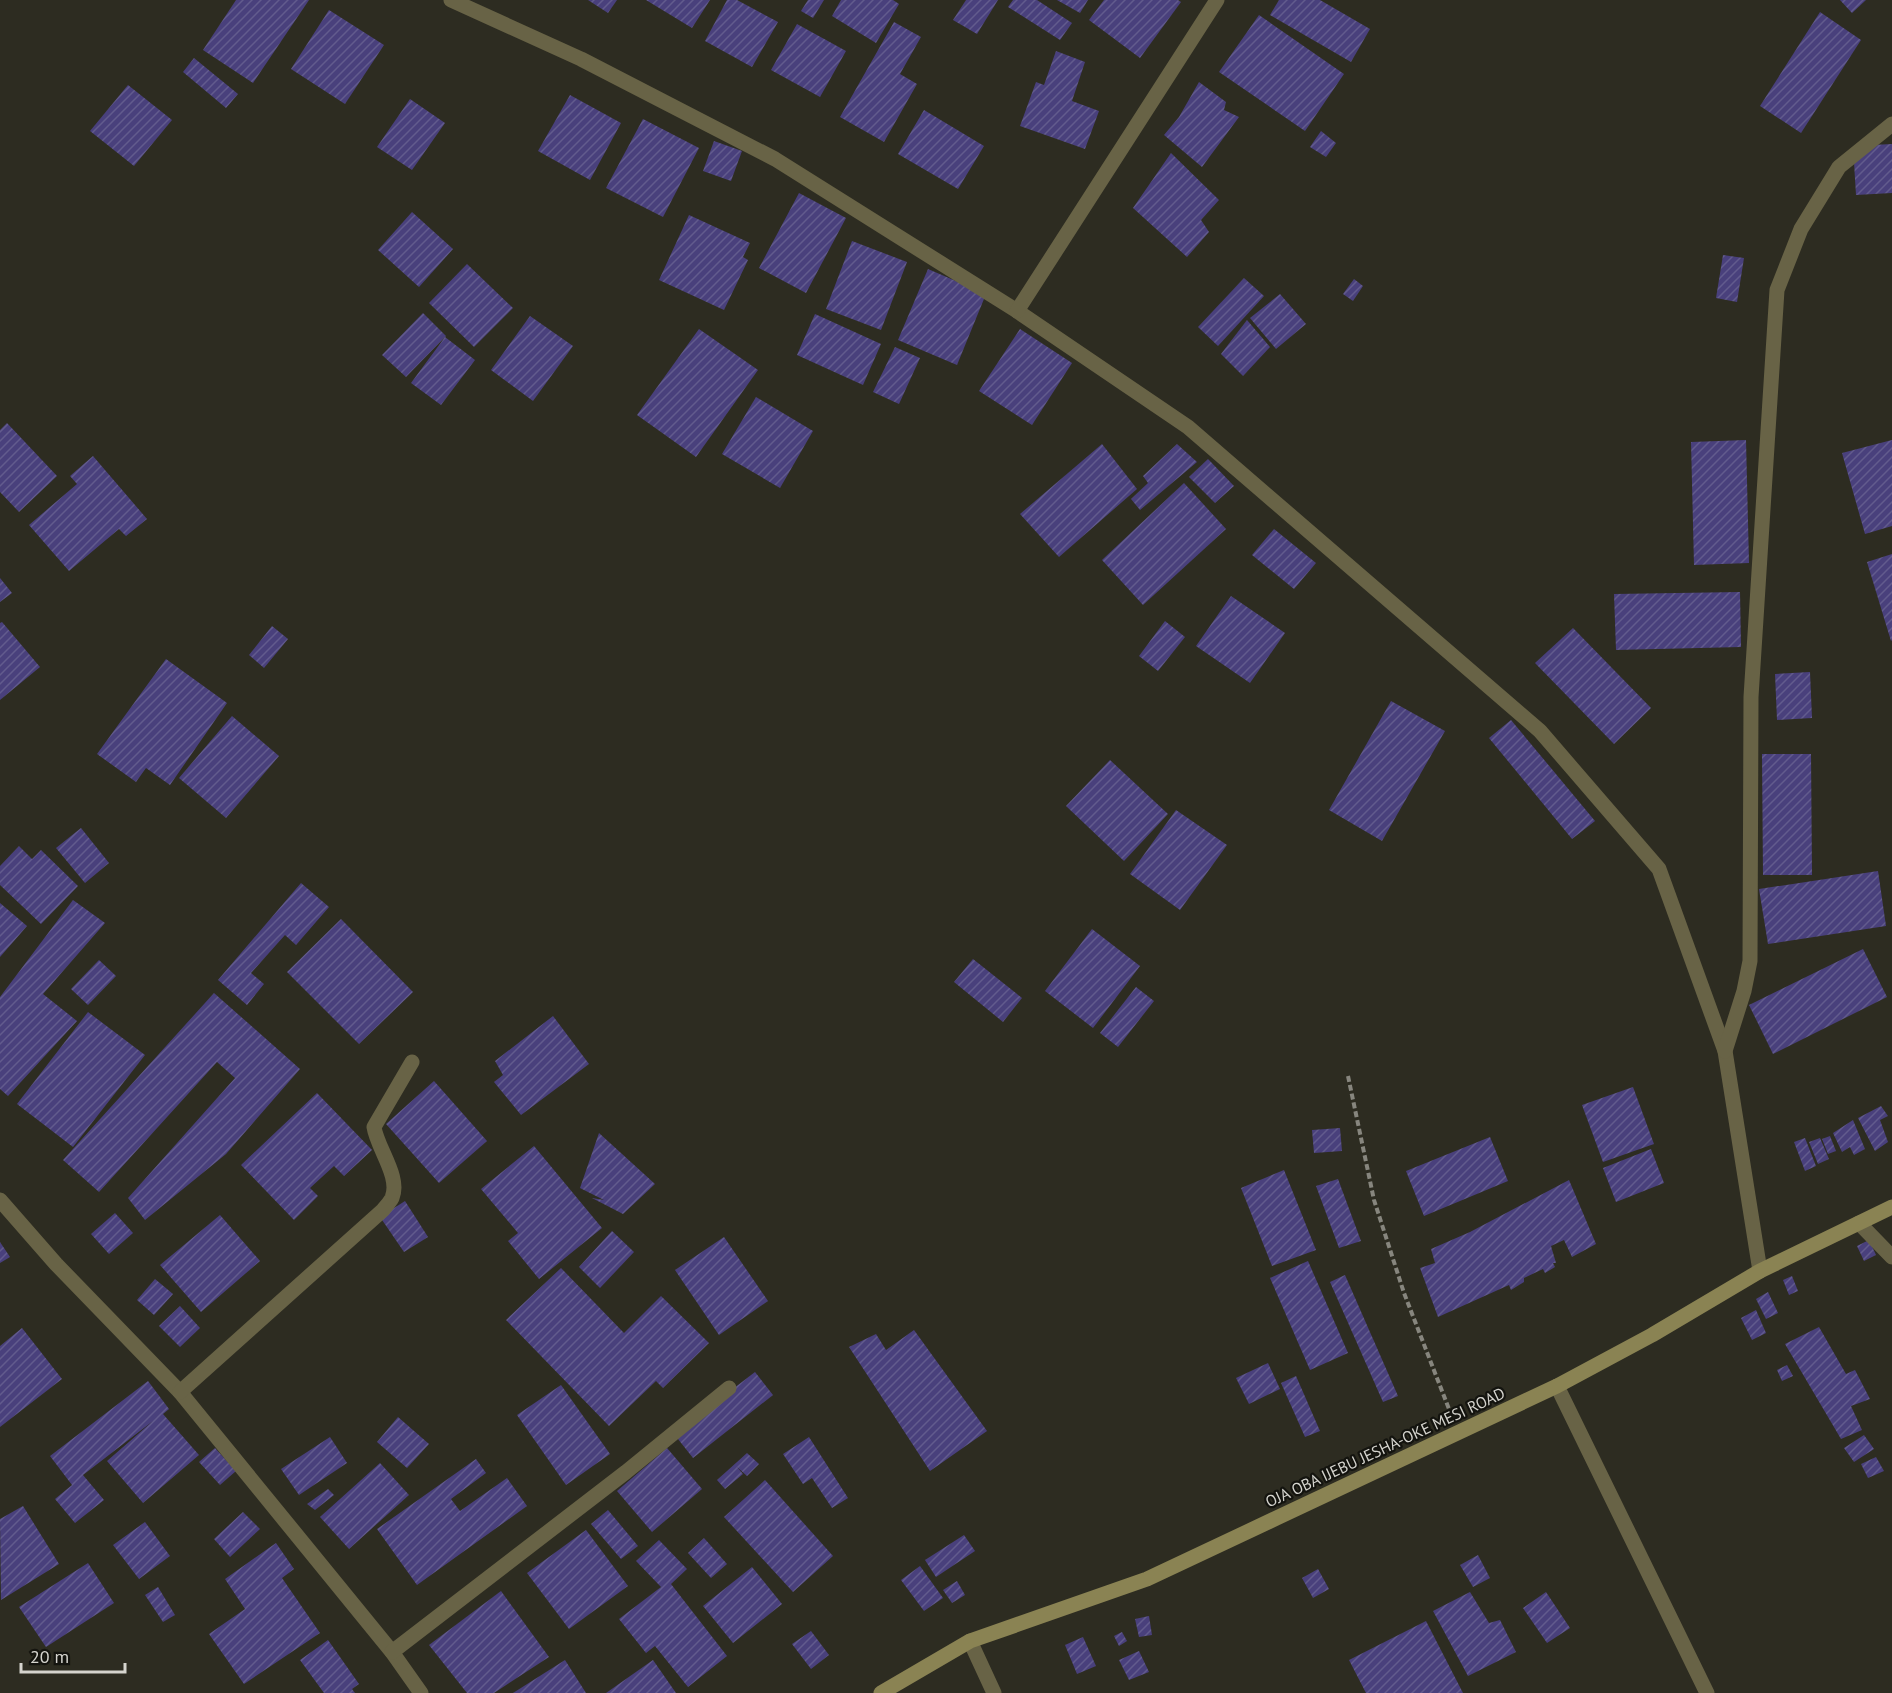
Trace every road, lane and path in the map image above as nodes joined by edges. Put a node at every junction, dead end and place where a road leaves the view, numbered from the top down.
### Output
1 (452, 0) edge
2 (1217, 0) edge
3 (1892, 124) edge
4 (1017, 311) junction
5 (1725, 1051) junction
6 (412, 1062) dead end
7 (1348, 1076) dead end
8 (0, 1200) edge
9 (1892, 1207) edge
10 (1859, 1223) junction
11 (1892, 1257) edge
12 (1760, 1272) junction
13 (1557, 1386) junction
14 (729, 1388) dead end
15 (180, 1392) junction
16 (1458, 1432) junction
17 (970, 1641) junction
18 (392, 1652) junction
19 (421, 1693) edge
20 (881, 1693) edge
21 (994, 1693) edge
22 (1707, 1693) edge

1 - 4 street
2 - 4 street
3 - 5 street
4 - 5 street
5 - 12 street
6 - 15 street
7 - 16 path
8 - 15 street
9 - 10 main road, OJA OBA IJEBU JESHA-OKE MESI ROAD
10 - 11 street
10 - 12 main road, OJA OBA IJEBU JESHA-OKE MESI ROAD
12 - 13 main road, OJA OBA IJEBU JESHA-OKE MESI ROAD
13 - 16 main road, OJA OBA IJEBU JESHA-OKE MESI ROAD
13 - 22 street
14 - 18 street
15 - 18 street
16 - 17 main road, OJA OBA IJEBU JESHA-OKE MESI ROAD
17 - 20 main road, OJA OBA IJEBU JESHA-OKE MESI ROAD
17 - 21 street
18 - 19 street

